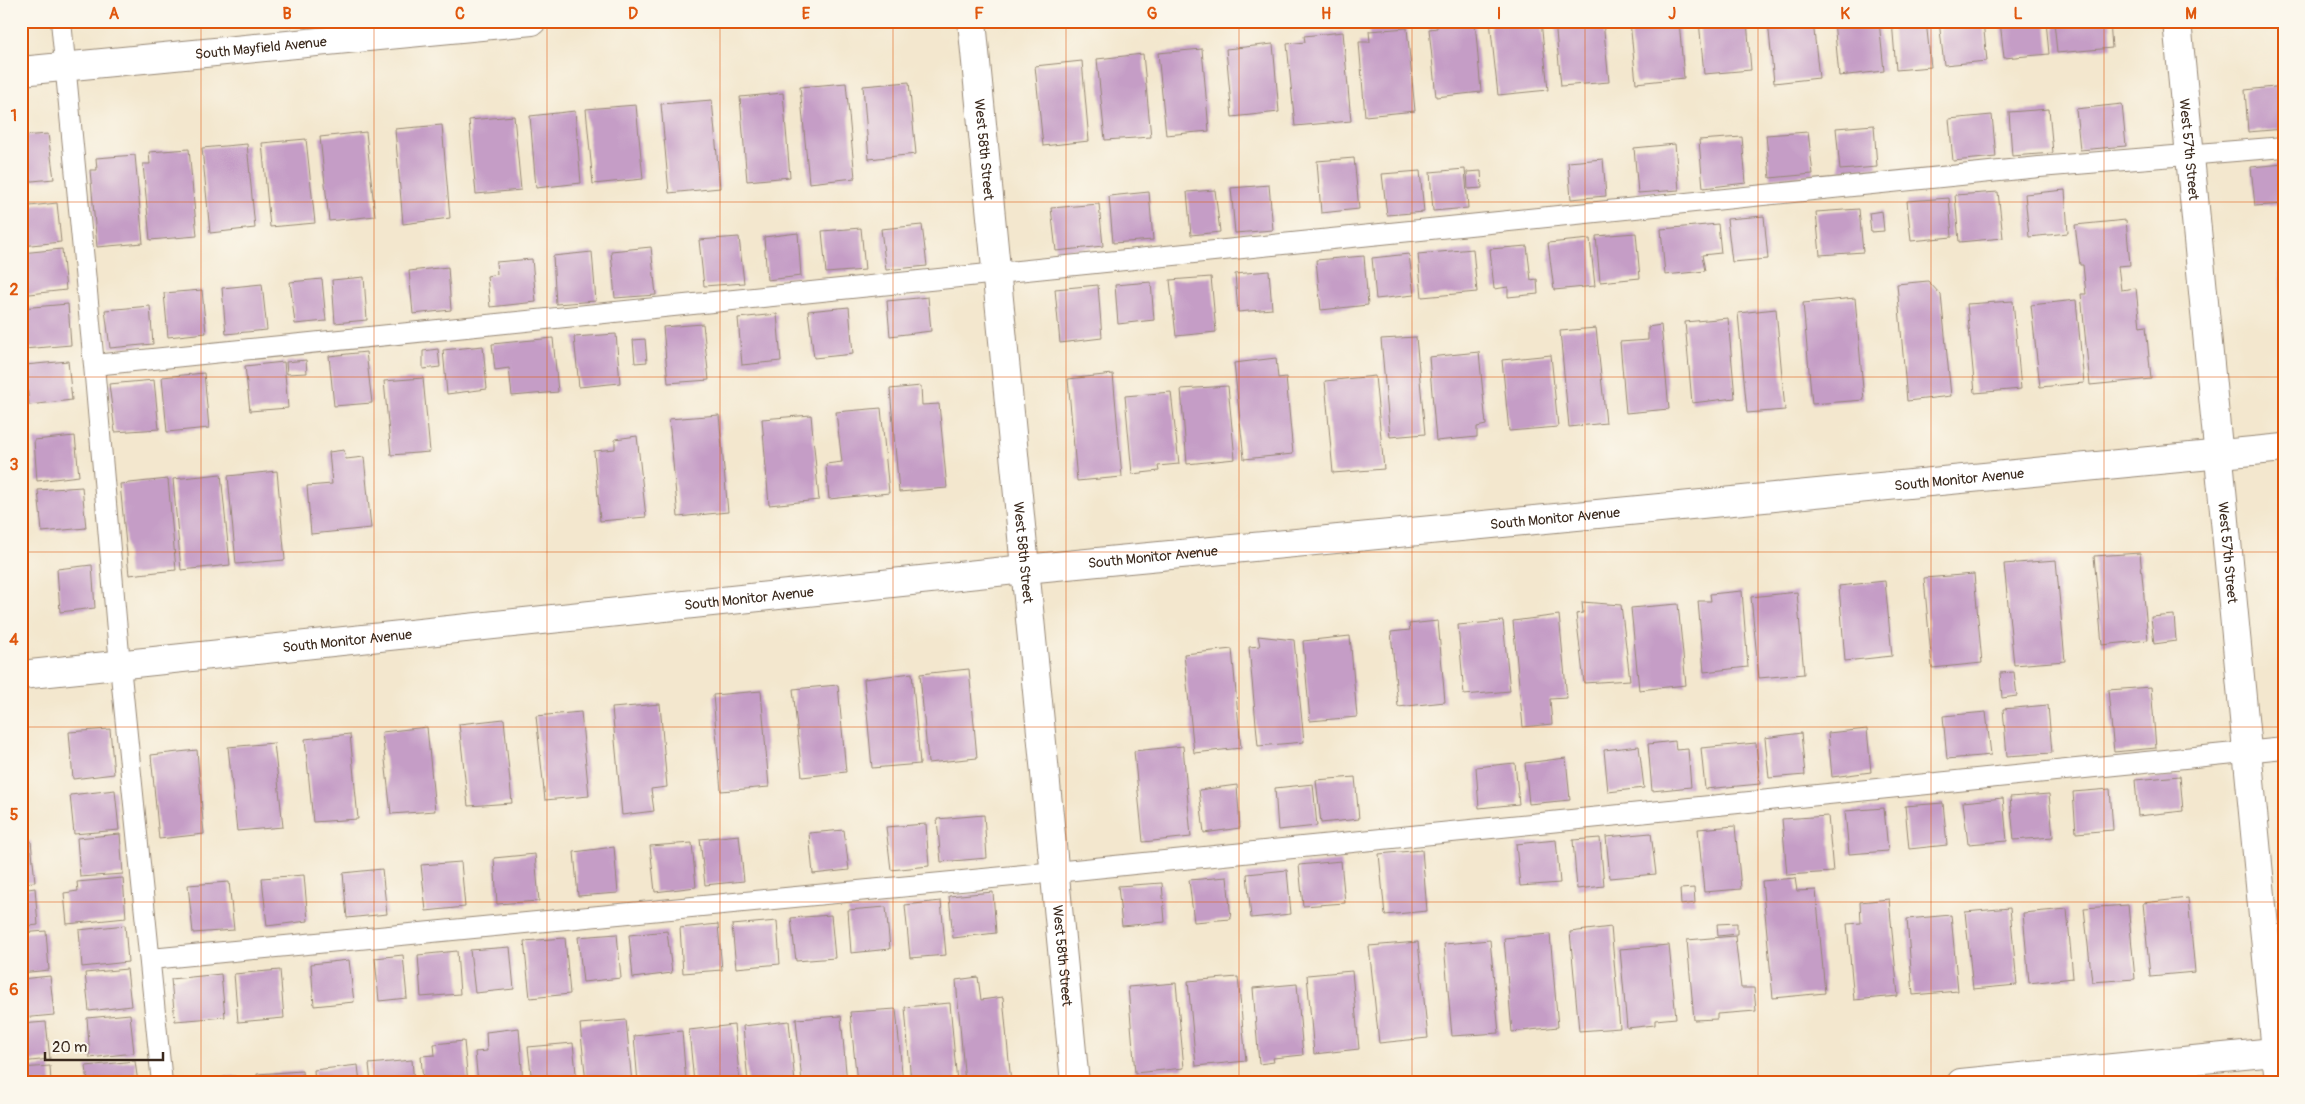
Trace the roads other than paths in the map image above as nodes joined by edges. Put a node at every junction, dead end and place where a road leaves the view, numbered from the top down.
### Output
1 (61, 21) edge
2 (532, 21) edge
3 (972, 21) edge
4 (2177, 21) edge
5 (65, 66) junction
6 (21, 71) edge
7 (2284, 147) edge
8 (2190, 156) junction
9 (997, 272) junction
10 (94, 365) junction
11 (2284, 448) edge
12 (2219, 455) junction
13 (1025, 569) junction
14 (120, 665) junction
15 (21, 675) edge
16 (2284, 748) edge
17 (2248, 751) junction
18 (1055, 872) junction
19 (151, 959) junction
20 (2280, 1051) edge
21 (162, 1083) edge
22 (1075, 1083) edge
23 (1961, 1083) edge
24 (2279, 1083) edge

1 - 5 lane
2 - 5 street, South Mayfield Avenue
3 - 9 street, West 58th Street
4 - 8 street, West 57th Street
5 - 6 street, South Mayfield Avenue
5 - 10 lane
7 - 8 lane
8 - 9 lane
8 - 12 street, West 57th Street
9 - 10 lane
9 - 13 street, West 58th Street
10 - 14 lane
11 - 12 street, South Monitor Avenue
12 - 13 street, South Monitor Avenue
12 - 17 street, West 57th Street
13 - 14 street, South Monitor Avenue
13 - 18 street, West 58th Street
14 - 15 street, South Monitor Avenue
14 - 19 lane
16 - 17 lane
17 - 18 lane
17 - 20 street, West 57th Street
18 - 19 lane
18 - 22 street, West 58th Street
19 - 21 lane
20 - 23 street
20 - 24 street, West 57th Street

